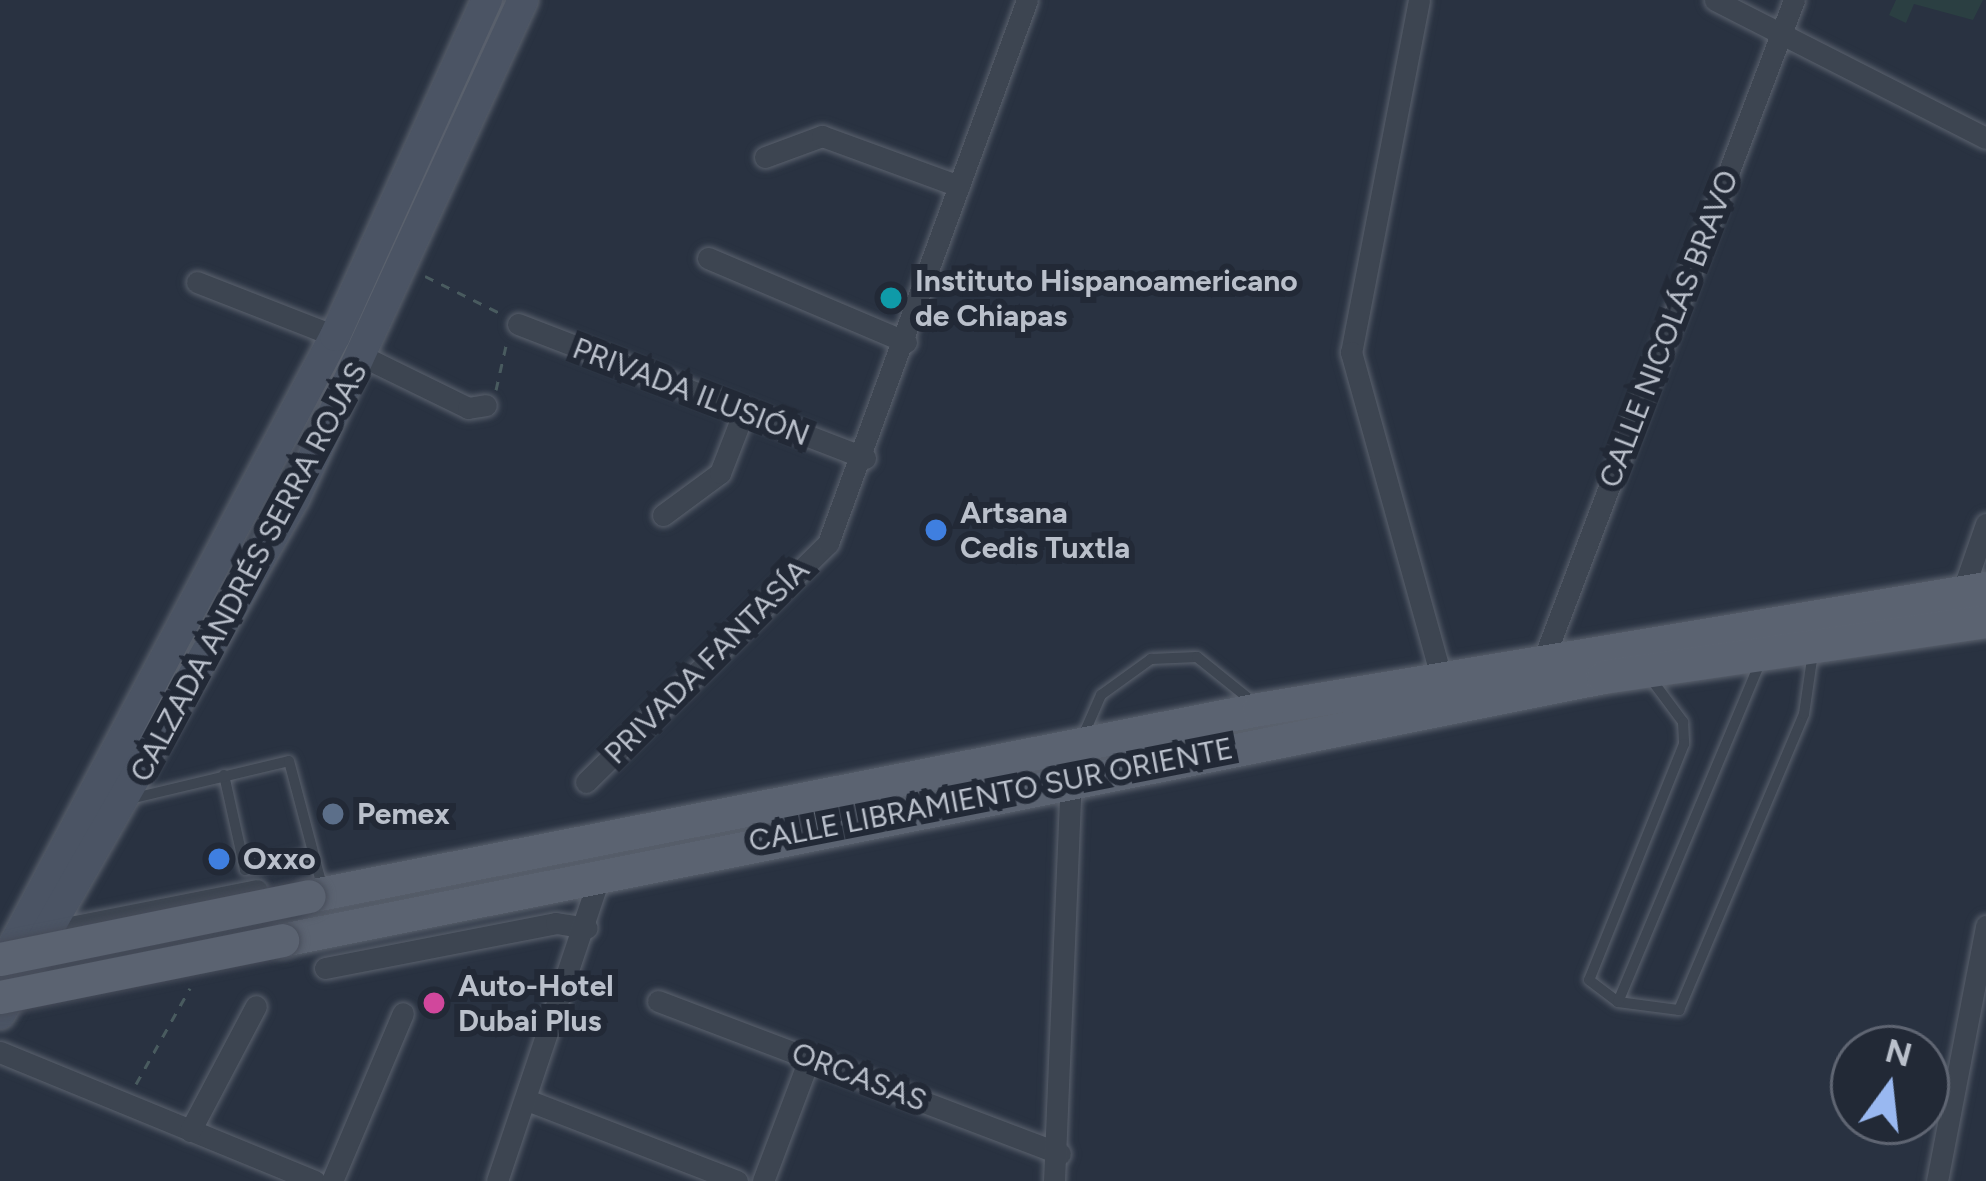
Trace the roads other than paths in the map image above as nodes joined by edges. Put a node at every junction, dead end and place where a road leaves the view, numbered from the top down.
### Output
1 (487, 0) edge
2 (524, 0) edge
3 (1027, 0) edge
4 (1419, 0) edge
5 (1715, 0) edge
6 (1794, 0) edge
7 (1782, 33) junction
8 (1986, 138) edge
9 (765, 157) dead end
10 (958, 186) junction
11 (709, 258) dead end
12 (197, 282) dead end
13 (518, 324) road end
14 (335, 336) junction
15 (906, 342) junction
16 (362, 356) junction
17 (486, 405) road end
18 (742, 414) junction
19 (295, 416) junction
20 (326, 433) junction
21 (865, 458) junction
22 (663, 515) dead end
23 (1986, 524) edge
24 (1974, 589) edge
25 (1986, 621) edge
26 (1814, 643) junction
27 (1767, 651) junction
28 (1544, 658) junction
29 (1645, 672) junction
30 (1445, 693) junction
31 (1259, 709) junction
32 (1080, 743) junction
33 (224, 775) junction
34 (1071, 780) junction
35 (586, 782) dead end
36 (901, 795) junction
37 (130, 800) junction
38 (818, 809) junction
39 (313, 854) junction
40 (320, 878) junction
41 (247, 880) junction
42 (596, 886) junction
43 (1986, 926) edge
44 (586, 928) junction
45 (55, 930) junction
46 (5, 946) edge
47 (325, 968) dead end
48 (2, 1000) edge
49 (658, 1000) dead end
50 (1618, 1002) junction
51 (256, 1006) dead end
52 (403, 1013) dead end
53 (0, 1052) edge
54 (809, 1059) junction
55 (527, 1100) junction
56 (190, 1131) junction
57 (1060, 1154) junction
58 (315, 1181) edge
59 (332, 1181) edge
60 (497, 1181) edge
61 (737, 1181) edge
62 (763, 1181) edge
63 (1054, 1181) edge
64 (1937, 1181) edge

1 - 14 main road, CALZADA ANDRÉS SERRA ROJAS
2 - 16 main road, CALZADA ANDRÉS SERRA ROJAS
3 - 10 street
4 - 30 street
5 - 7 street
6 - 7 street, CALLE NICOLÁS BRAVO
7 - 8 street
7 - 28 street, CALLE NICOLÁS BRAVO
9 - 10 street
10 - 15 street
11 - 15 street
12 - 14 street
13 - 18 street, PRIVADA ILUSIÓN
14 - 19 main road, CALZADA ANDRÉS SERRA ROJAS
15 - 21 street
16 - 17 street
16 - 20 main road, CALZADA ANDRÉS SERRA ROJAS
18 - 21 street, PRIVADA ILUSIÓN
18 - 22 street
19 - 20 main road
19 - 46 main road, CALZADA ANDRÉS SERRA ROJAS
20 - 37 main road, CALZADA ANDRÉS SERRA ROJAS
21 - 35 street, PRIVADA FANTASÍA
23 - 24 street
24 - 28 main road, CALLE LIBRAMIENTO SUR ORIENTE
25 - 26 main road, CALLE LIBRAMIENTO SUR ORIENTE
26 - 27 main road, CALLE LIBRAMIENTO SUR ORIENTE
26 - 50 lane
27 - 29 main road, CALLE LIBRAMIENTO SUR ORIENTE
27 - 50 lane
28 - 30 main road, CALLE LIBRAMIENTO SUR ORIENTE
29 - 30 main road, CALLE LIBRAMIENTO SUR ORIENTE
29 - 50 lane
30 - 31 main road, CALLE LIBRAMIENTO SUR ORIENTE
30 - 34 main road, CALLE LIBRAMIENTO SUR ORIENTE
31 - 32 main road, CALLE LIBRAMIENTO SUR ORIENTE
31 - 32 lane
32 - 36 main road, CALLE LIBRAMIENTO SUR ORIENTE
33 - 37 lane
33 - 39 lane
33 - 41 lane
34 - 36 main road, CALLE LIBRAMIENTO SUR ORIENTE
34 - 57 street
36 - 38 main road, CALLE LIBRAMIENTO SUR ORIENTE
36 - 40 street
36 - 42 street
37 - 45 main road, CALZADA ANDRÉS SERRA ROJAS
38 - 46 main road, CALLE LIBRAMIENTO SUR ORIENTE, bridge
38 - 48 main road, CALLE LIBRAMIENTO SUR ORIENTE, bridge
39 - 40 lane
39 - 41 lane
40 - 41 street
41 - 45 street
42 - 44 street
42 - 48 street
43 - 64 street
44 - 47 street
44 - 55 street
45 - 46 street
45 - 48 main road, CALZADA ANDRÉS SERRA ROJAS
46 - 48 main road, CALZADA ANDRÉS SERRA ROJAS
49 - 54 street, ORCASAS
51 - 56 street
52 - 59 street
53 - 56 street
54 - 57 street, ORCASAS
54 - 62 street
55 - 60 street
55 - 61 street
56 - 58 street
57 - 63 street

